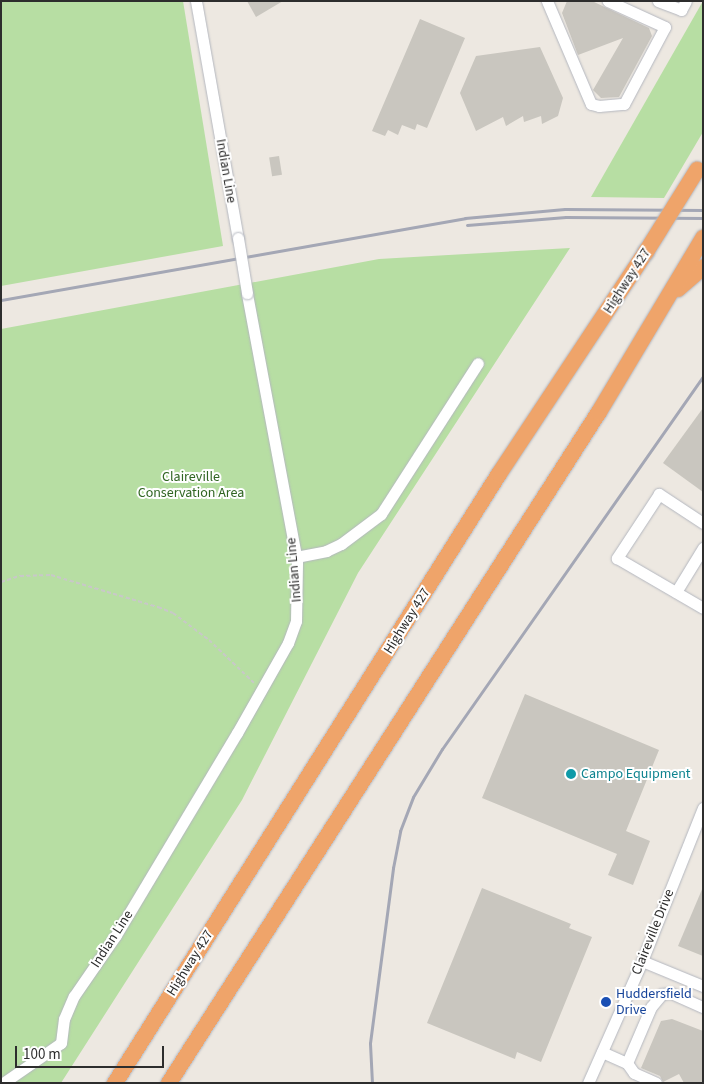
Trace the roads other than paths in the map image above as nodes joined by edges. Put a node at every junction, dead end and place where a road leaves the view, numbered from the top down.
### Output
1 (196, 1) edge
2 (547, 1) edge
3 (608, 1) edge
4 (658, 1) edge
5 (686, 1) edge
6 (700, 166) edge
7 (703, 238) edge
8 (696, 264) edge
9 (478, 363) dead end
10 (703, 523) edge
11 (703, 548) edge
12 (296, 558) junction
13 (676, 592) junction
14 (703, 608) edge
15 (703, 808) edge
16 (691, 836) junction
17 (703, 840) edge
18 (642, 961) junction
19 (703, 986) edge
20 (703, 1008) edge
21 (602, 1052) junction
22 (628, 1063) junction
23 (3, 1083) edge
24 (115, 1083) edge
25 (169, 1083) edge
26 (588, 1083) edge
27 (656, 1083) edge

1 - 12 street, Indian Line, bridge
2 - 3 street
4 - 5 street
6 - 24 highway, Highway 427, bridge
7 - 8 highway
8 - 25 highway
9 - 12 street
10 - 13 street
11 - 13 street
12 - 23 street, Indian Line
13 - 14 street
15 - 16 street, Claireville Drive
16 - 17 street
16 - 18 street, Claireville Drive
18 - 19 street
18 - 21 street, Claireville Drive
20 - 22 street
21 - 22 street
21 - 26 street, Claireville Drive
22 - 27 street

